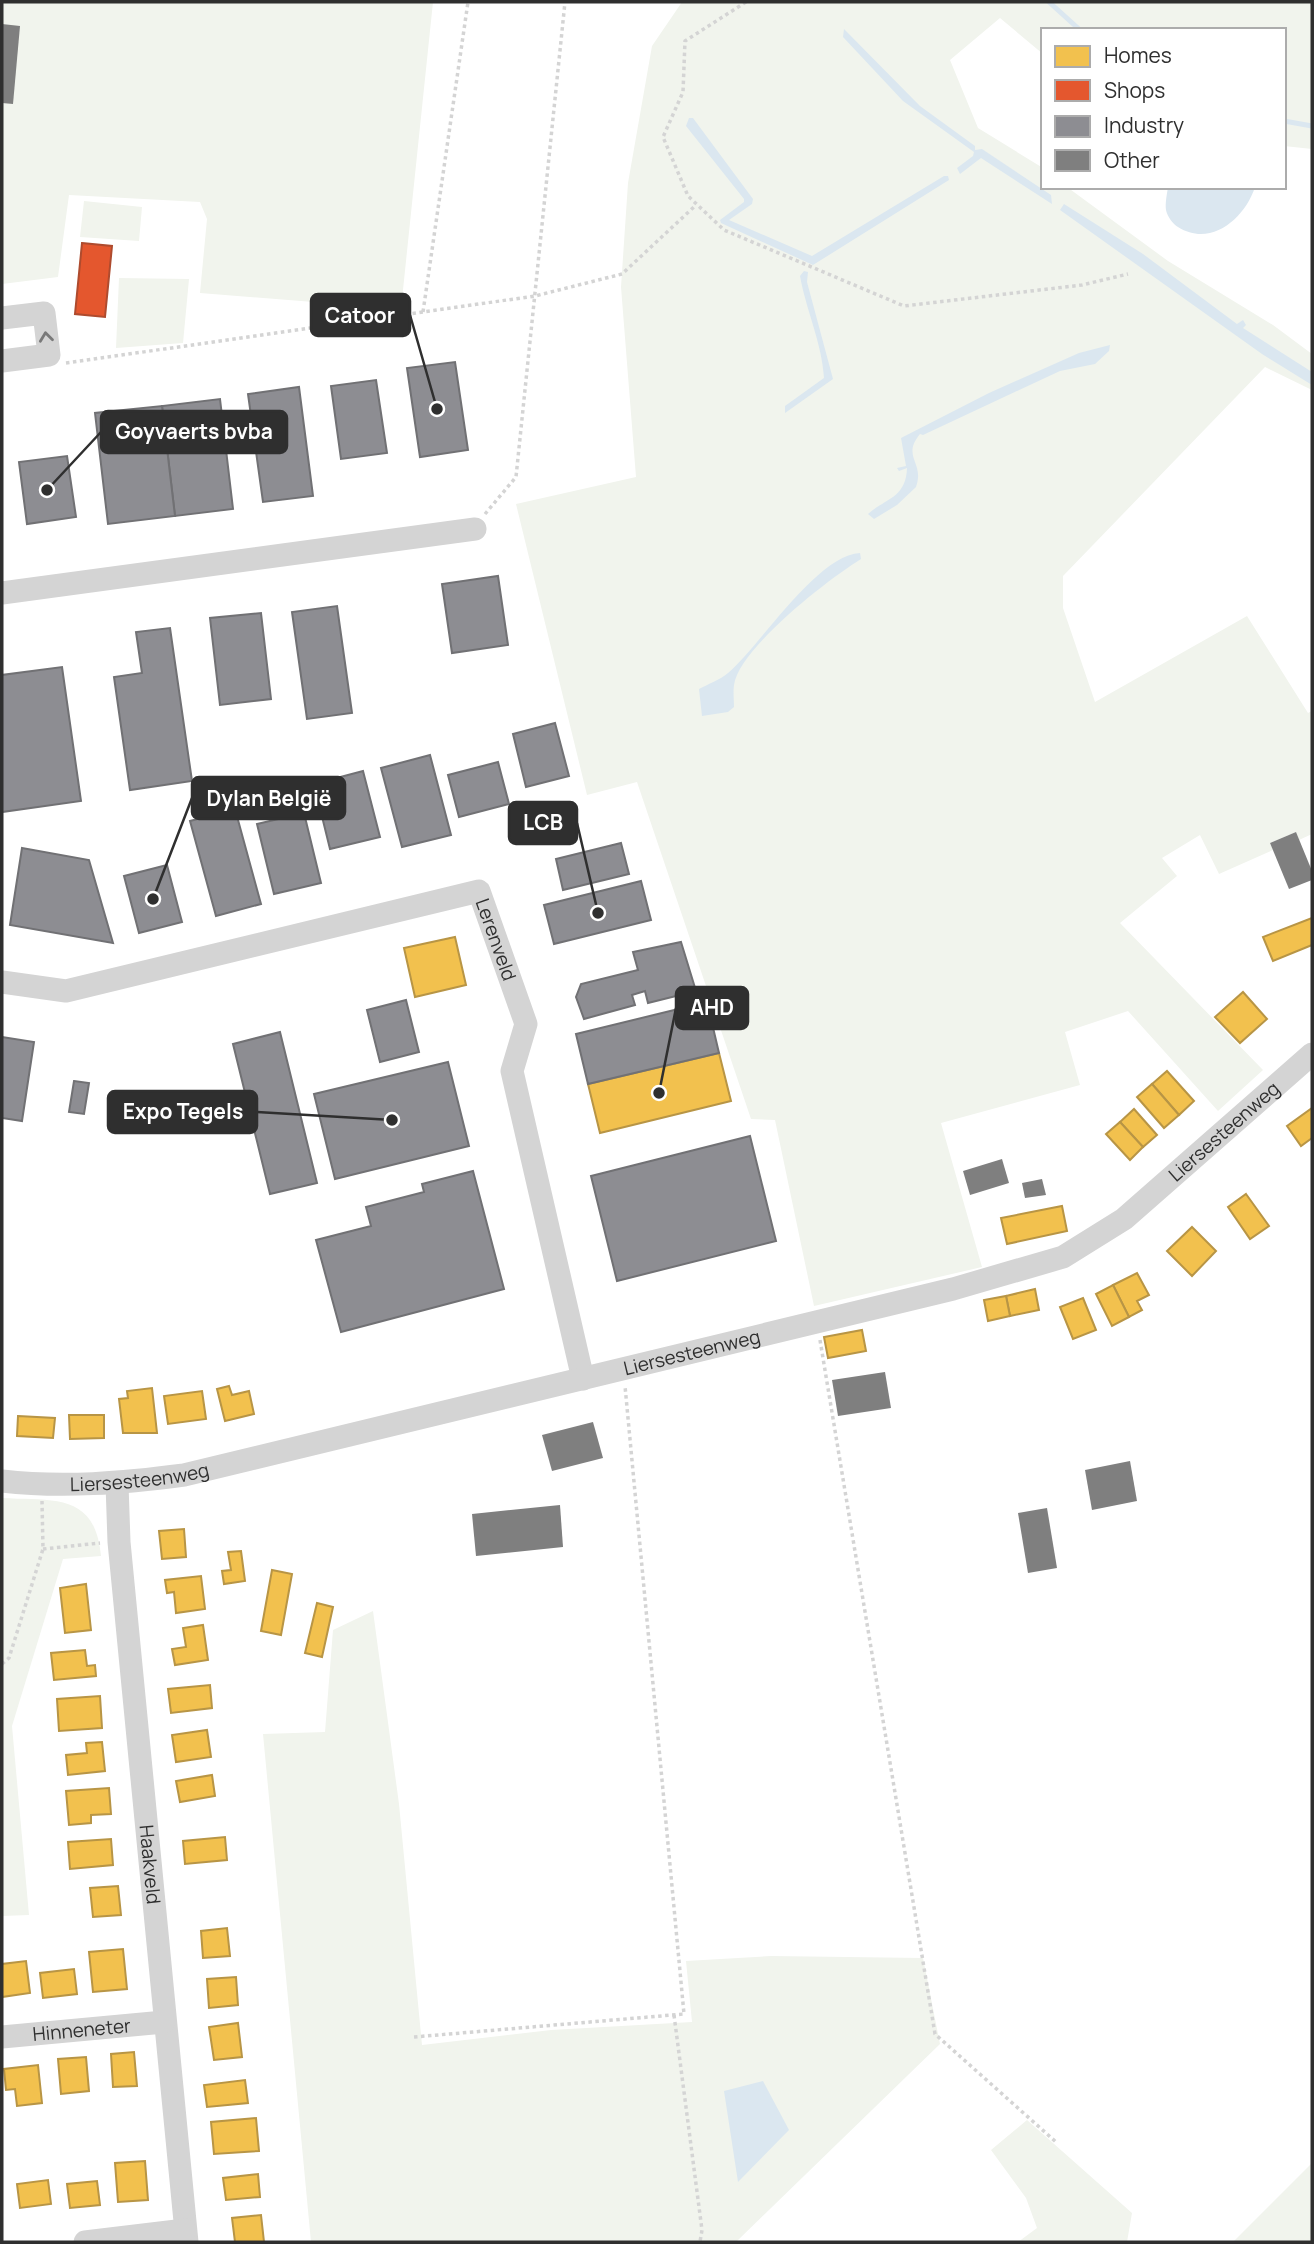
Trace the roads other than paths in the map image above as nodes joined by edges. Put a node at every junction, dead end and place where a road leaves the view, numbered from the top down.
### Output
1 (2, 318) edge
2 (2, 361) edge
3 (475, 529) road end
4 (2, 593) edge
5 (2, 982) edge
6 (1312, 1054) edge
7 (583, 1379) junction
8 (2, 1482) edge
9 (117, 1484) junction
10 (164, 2022) junction
11 (2, 2037) edge
12 (186, 2236) edge
13 (85, 2242) edge

2 -> 1 street
3 - 4 street
5 - 7 street, Lerenveld
6 - 7 street, Liersesteenweg
7 - 9 street, Liersesteenweg
8 - 9 street, Liersesteenweg
9 - 10 street, Haakveld
10 - 11 street, Hinneneter
10 - 12 street, Haakveld
12 - 13 street

